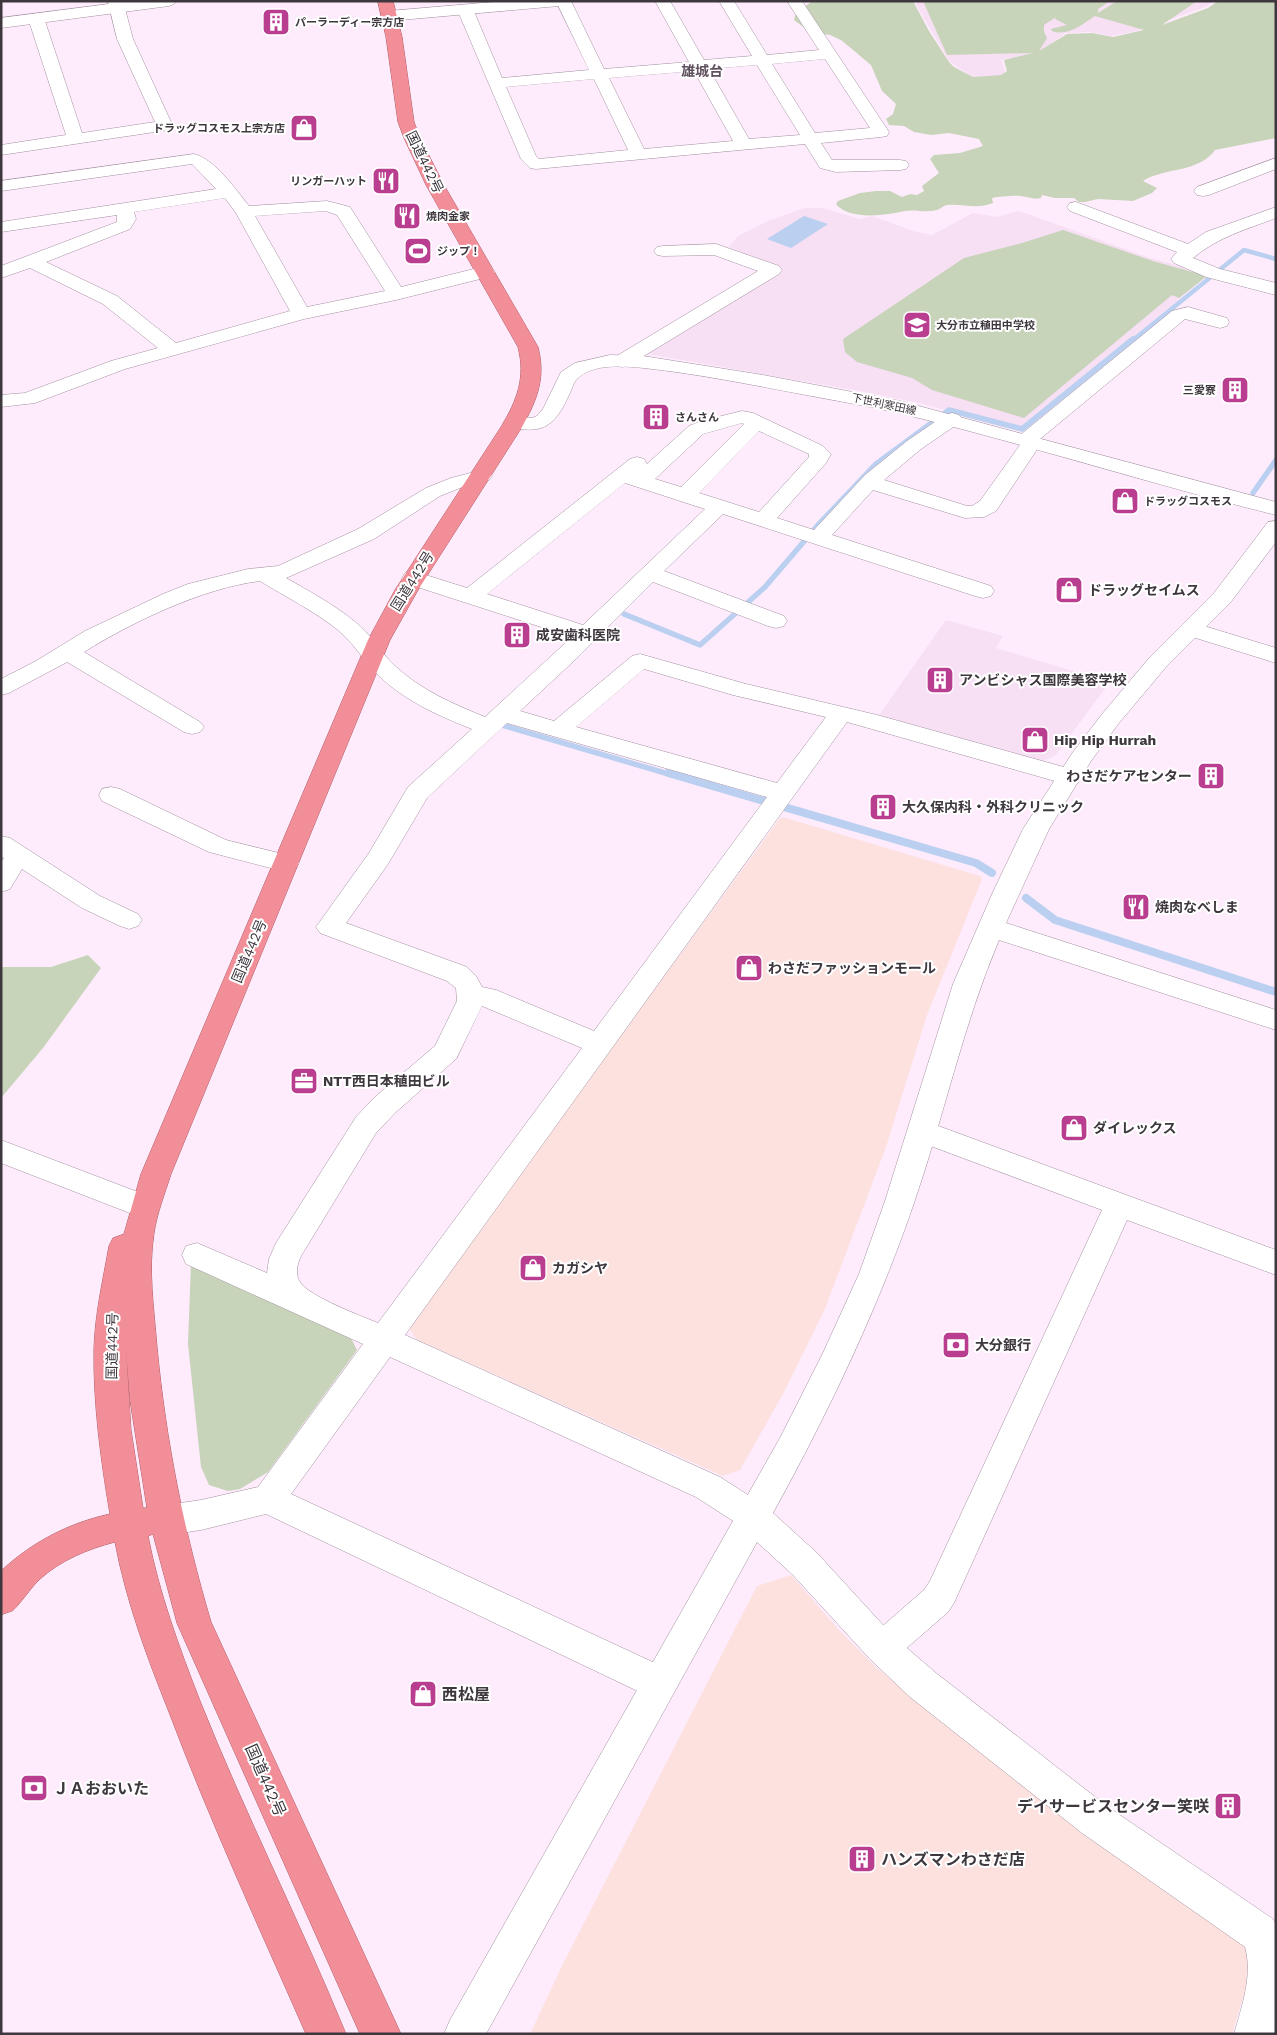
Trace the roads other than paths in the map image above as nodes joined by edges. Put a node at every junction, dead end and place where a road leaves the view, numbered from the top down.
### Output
1 (38, 1) edge
2 (169, 1) edge
3 (561, 1) edge
4 (662, 1) edge
5 (726, 1) edge
6 (794, 1) edge
7 (117, 4) edge
8 (387, 9) edge
9 (465, 10) junction
10 (40, 18) junction
11 (1, 23) edge
12 (829, 54) junction
13 (762, 60) junction
14 (698, 66) junction
15 (599, 74) junction
16 (497, 83) junction
17 (811, 139) junction
18 (76, 140) junction
19 (744, 145) junction
20 (1, 150) edge
21 (640, 155) junction
22 (1276, 163) edge
23 (900, 165) dead end
24 (1, 186) edge
25 (1204, 190) dead end
26 (229, 192) junction
27 (1076, 207) dead end
28 (124, 208) junction
29 (244, 212) junction
30 (1276, 212) edge
31 (1, 227) edge
32 (1190, 250) junction
33 (662, 251) dead end
34 (29, 261) junction
35 (4, 270) edge
36 (486, 272) junction
37 (1276, 289) edge
38 (396, 294) junction
39 (301, 314) junction
40 (1220, 322) dead end
41 (173, 350) junction
42 (622, 361) junction
43 (1, 401) edge
44 (952, 419) junction
45 (514, 422) junction
46 (757, 422) junction
47 (1029, 441) junction
48 (482, 476) junction
49 (631, 478) junction
50 (869, 482) junction
51 (685, 495) junction
52 (720, 506) junction
53 (1276, 509) edge
54 (763, 520) junction
55 (1276, 527) edge
56 (818, 538) junction
57 (650, 573) junction
58 (263, 574) junction
59 (413, 578) junction
60 (983, 591) dead end
61 (471, 596) junction
62 (776, 621) dead end
63 (1192, 629) junction
64 (587, 634) junction
65 (68, 652) junction
66 (373, 655) junction
67 (1276, 656) edge
68 (1, 688) edge
69 (841, 713) junction
70 (495, 720) junction
71 (192, 727) dead end
72 (558, 730) junction
73 (1069, 777) junction
74 (782, 793) junction
75 (111, 795) dead end
76 (10, 850) edge
77 (286, 863) junction
78 (1, 883) edge
79 (129, 920) dead end
80 (991, 928) junction
81 (471, 995) junction
82 (1276, 1020) edge
83 (600, 1044) junction
84 (922, 1131) junction
85 (1, 1152) edge
86 (156, 1174) junction
87 (1119, 1205) junction
88 (140, 1206) junction
89 (197, 1255) dead end
90 (1276, 1263) edge
91 (297, 1301) junction
92 (384, 1341) junction
93 (268, 1499) junction
94 (753, 1516) junction
95 (166, 1520) junction
96 (128, 1524) junction
97 (1, 1599) edge
98 (882, 1648) junction
99 (659, 1683) junction
100 (1272, 1947) edge
101 (326, 2034) edge
102 (381, 2034) edge
103 (464, 2034) edge
104 (1254, 2034) edge

1 - 10 street
2 - 7 street
3 - 9 street
3 - 15 street
4 - 14 street
5 - 13 street
6 - 12 street
7 - 10 street
7 - 18 street
8 - 9 street
8 - 36 highway, 国道442号
9 - 16 street
10 - 11 street
10 - 18 street
12 - 13 street
12 - 17 street
13 - 14 street
13 - 17 street
14 - 15 street
14 - 19 street
15 - 16 street
15 - 21 street
16 - 21 street
17 - 19 street
17 - 23 street
18 - 20 street
19 - 21 street
22 - 25 street
24 - 26 street
26 - 28 street
26 - 29 street
27 - 32 street
28 - 31 street
28 - 34 street
29 - 38 street
29 - 39 street
30 - 32 street
32 - 37 street
33 - 42 street
34 - 35 street
34 - 41 street
36 - 38 street
36 - 45 highway, 国道442号
38 - 39 street
39 - 41 street
40 - 47 street
41 - 43 street
42 - 44 street, 下世利寒田線
42 - 45 street, 下世利寒田線
44 - 47 street, 下世利寒田線
44 - 50 street
45 - 48 highway, 国道442号
46 - 49 street
46 - 51 street
46 - 54 street
47 - 50 street
47 - 53 street, 下世利寒田線
48 - 58 street
48 - 59 highway, 国道442号
49 - 51 street
49 - 61 street
50 - 56 street
51 - 52 street
52 - 54 street
52 - 57 street
54 - 56 street
55 - 63 street
56 - 60 street
57 - 62 street
57 - 64 street
58 - 65 street
58 - 66 street
59 - 61 street
59 - 66 highway, 国道442号
61 - 64 street
63 - 67 street
63 - 73 street
64 - 70 street
65 - 68 street
65 - 71 street
66 - 70 street
66 - 77 highway, 国道442号
69 - 72 street
69 - 73 street
69 - 74 street
70 - 72 street
70 - 81 street
72 - 74 street
73 - 80 street
74 - 83 street
75 - 77 street
76 - 78 street
76 - 79 street
77 - 86 highway, 国道442号
80 - 82 street
80 - 84 street
81 - 83 street
81 - 91 street
83 - 92 street
84 - 87 street
84 - 94 street
85 - 88 street
86 - 88 highway, 国道442号
86 - 95 highway, 国道442号
87 - 90 street
87 - 98 street
88 - 96 highway, 国道442号
89 - 91 street
91 - 92 street
92 - 93 street
92 - 94 street
93 - 95 street
93 - 99 street
94 - 98 street
94 - 99 street
95 - 96 highway
95 - 102 highway, 国道442号
96 - 97 highway
96 - 101 highway, 国道442号
98 - 100 street
99 - 103 street
100 - 104 street

